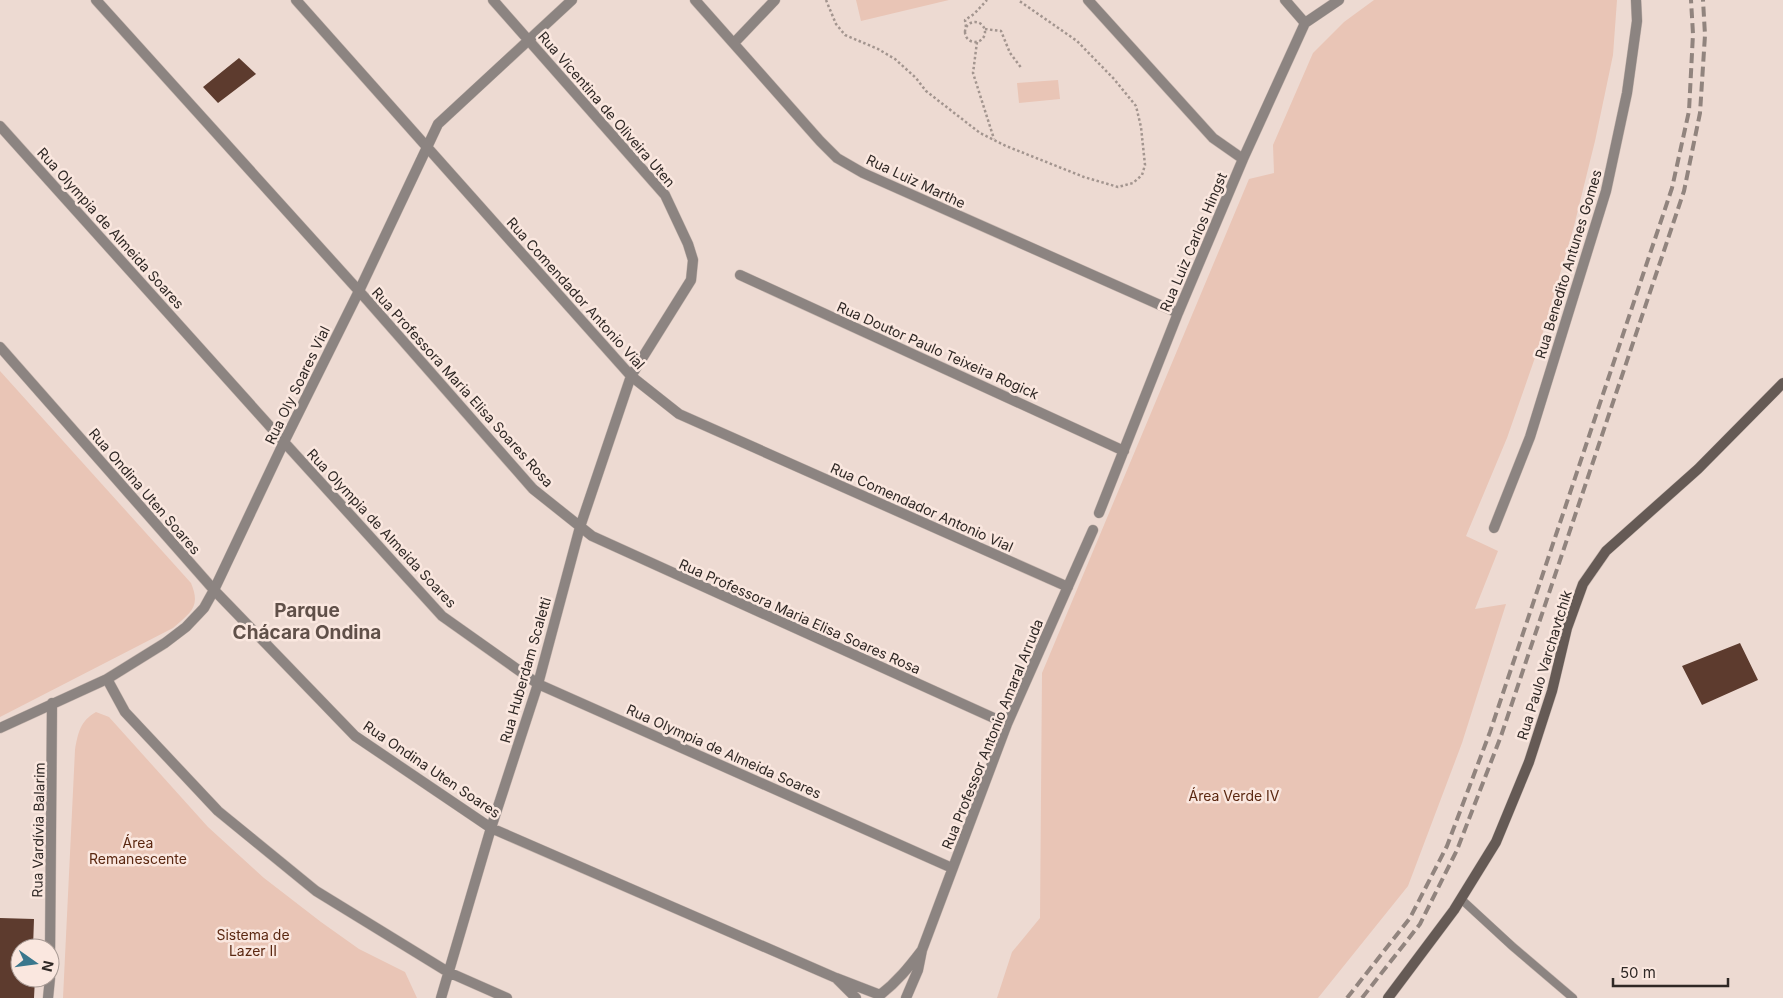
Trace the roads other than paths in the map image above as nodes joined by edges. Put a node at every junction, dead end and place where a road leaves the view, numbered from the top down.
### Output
1 (96, 0) edge
2 (296, 0) edge
3 (493, 0) edge
4 (572, 0) edge
5 (695, 0) edge
6 (775, 0) edge
7 (1088, 0) edge
8 (1285, 0) edge
9 (1339, 0) edge
10 (1636, 0) edge
11 (1306, 23) junction
12 (528, 40) junction
13 (734, 42) junction
14 (0, 126) edge
15 (427, 148) junction
16 (1243, 159) junction
17 (740, 276) dead end
18 (359, 292) junction
19 (1178, 313) junction
20 (0, 347) edge
21 (631, 376) junction
22 (1783, 383) edge
23 (284, 442) junction
24 (1124, 451) junction
25 (1099, 513) dead end
26 (580, 527) junction
27 (1494, 528) dead end
28 (1093, 530) dead end
29 (1068, 587) junction
30 (214, 590) junction
31 (107, 678) junction
32 (538, 684) junction
33 (52, 703) junction
34 (1008, 724) junction
35 (0, 728) edge
36 (491, 828) junction
37 (952, 868) junction
38 (1461, 899) junction
39 (50, 938) edge
40 (922, 950) junction
41 (448, 972) junction
42 (836, 978) junction
43 (883, 996) edge
44 (441, 998) edge
45 (507, 998) edge
46 (856, 998) edge
47 (866, 998) edge
48 (906, 998) edge
49 (1388, 998) edge
50 (1573, 998) edge

1 - 18 street, Rua Professora Maria Elisa Soares Rosa
2 - 15 street, Rua Comendador Antonio Vial
3 - 12 street, Rua Vicentina de Oliveira Uten
4 - 12 street, Rua Oly Soares Vial
5 - 13 street, Rua Luiz Marthe
6 - 13 street
7 - 16 street
8 - 11 street
9 - 11 street
10 - 27 street, Rua Benedito Antunes Gomes
11 - 16 street, Rua Luiz Carlos Hingst
12 - 15 street, Rua Oly Soares Vial
12 - 21 street, Rua Vicentina de Oliveira Uten
13 - 19 street, Rua Luiz Marthe
14 - 23 street, Rua Olympia de Almeida Soares
15 - 18 street, Rua Oly Soares Vial
15 - 21 street, Rua Comendador Antonio Vial
16 - 19 street, Rua Luiz Carlos Hingst
17 - 24 street, Rua Doutor Paulo Teixeira Rogick
18 - 23 street, Rua Oly Soares Vial
18 - 26 street, Rua Professora Maria Elisa Soares Rosa
19 - 24 street, Rua Luiz Carlos Hingst
20 - 30 street, Rua Ondina Uten Soares
21 - 26 street, Rua Huberdam Scaletti
21 - 29 street, Rua Comendador Antonio Vial
22 - 38 street, Rua Paulo Varchavtchik
23 - 30 street, Rua Oly Soares Vial
23 - 32 street, Rua Olympia de Almeida Soares
24 - 25 street, Rua Luiz Carlos Hingst
26 - 32 street, Rua Huberdam Scaletti
26 - 34 street, Rua Professora Maria Elisa Soares Rosa
28 - 29 street, Rua Professor Antonio Amaral Arruda
29 - 34 street, Rua Professor Antonio Amaral Arruda
30 - 31 street, Rua Oly Soares Vial
30 - 36 street, Rua Ondina Uten Soares
31 - 33 street, Rua Oly Soares Vial
31 - 41 street
32 - 36 street, Rua Huberdam Scaletti
32 - 37 street, Rua Olympia de Almeida Soares
33 - 35 street, Rua Oly Soares Vial
33 - 39 street, Rua Vardívia Balarim
34 - 37 street, Rua Professor Antonio Amaral Arruda
36 - 41 street, Rua Huberdam Scaletti
36 - 42 street, Rua Ondina Uten Soares
37 - 40 street, Rua Professor Antonio Amaral Arruda
38 - 49 street, Rua Paulo Varchavtchik
38 - 50 lane
40 - 43 street
40 - 48 street
41 - 44 street, Rua Huberdam Scaletti
41 - 45 street
42 - 43 street, Rua Ondina Uten Soares
42 - 46 street
43 - 47 street

